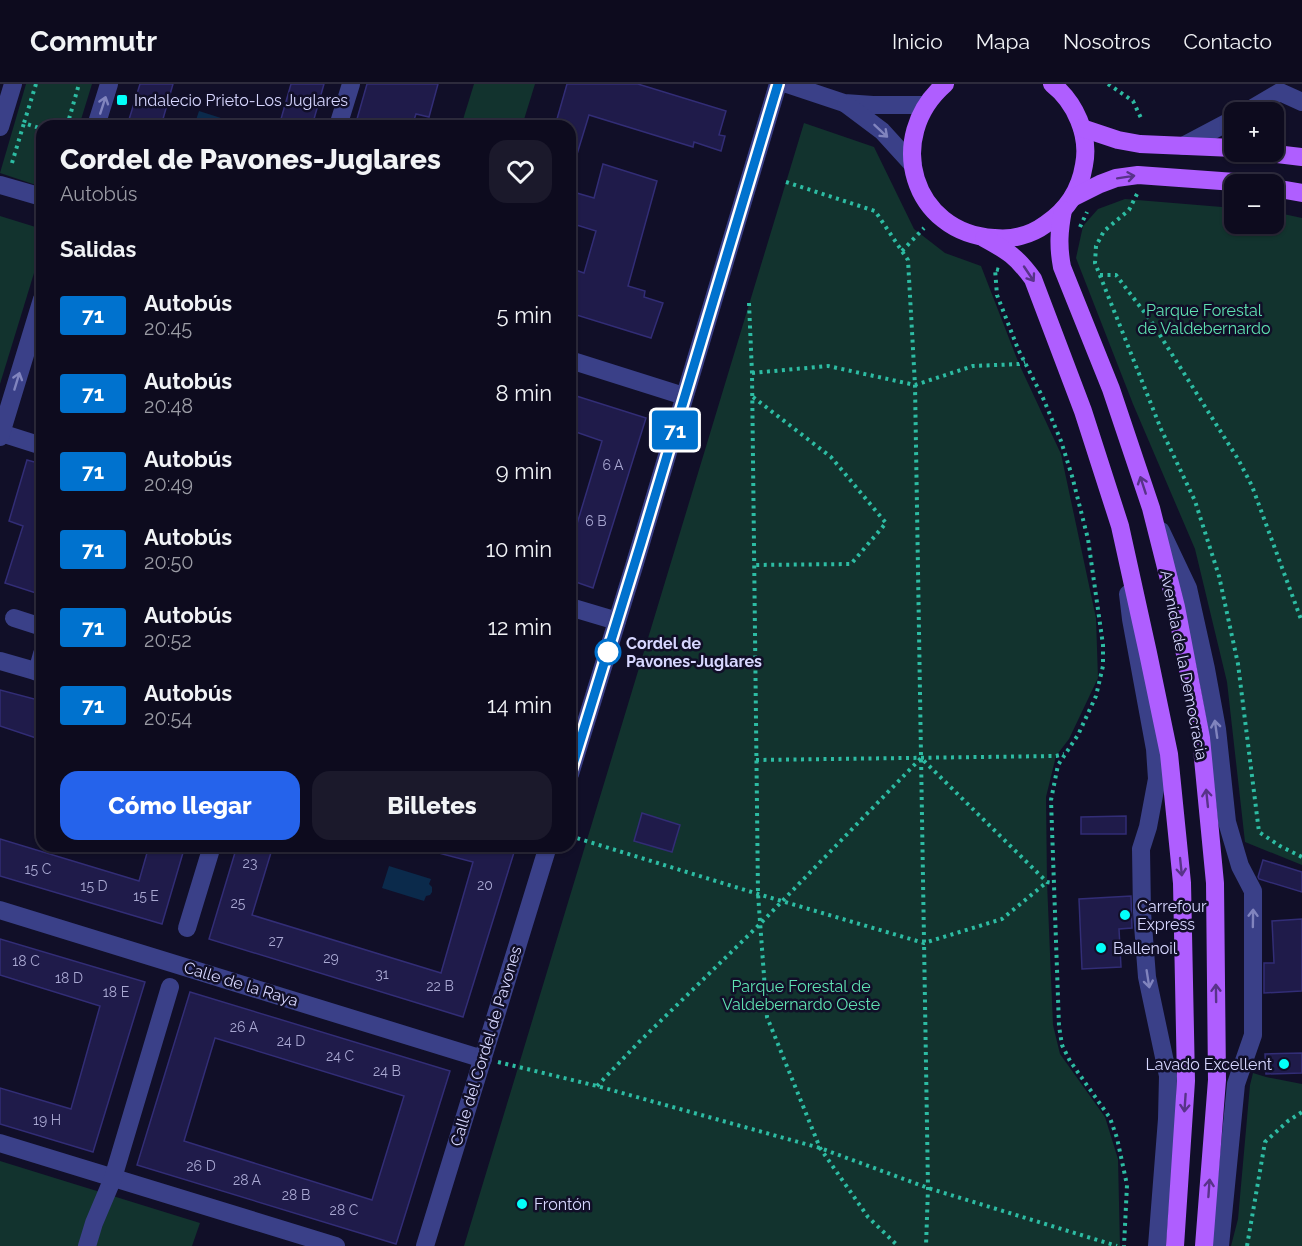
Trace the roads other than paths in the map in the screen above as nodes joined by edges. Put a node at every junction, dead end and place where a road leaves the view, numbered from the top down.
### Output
1 (13, 84) edge
2 (109, 84) edge
3 (351, 84) edge
4 (778, 84) edge
5 (787, 84) edge
6 (1052, 84) edge
7 (936, 91) edge
8 (1263, 102) edge
9 (1302, 102) edge
10 (844, 103) junction
11 (98, 120) edge
12 (340, 120) edge
13 (1224, 124) edge
14 (0, 127) edge
15 (1082, 128) junction
16 (1183, 146) junction
17 (1224, 148) edge
18 (1284, 155) edge
19 (1302, 157) edge
20 (913, 165) junction
21 (1224, 181) edge
22 (0, 185) edge
23 (1284, 190) edge
24 (1302, 193) edge
25 (36, 195) edge
26 (1067, 204) junction
27 (984, 238) junction
28 (36, 318) edge
29 (576, 362) edge
30 (684, 396) junction
31 (0, 435) edge
32 (36, 444) edge
33 (1151, 508) junction
34 (1120, 526) junction
35 (576, 608) edge
36 (14, 618) dead end
37 (618, 621) junction
38 (36, 625) edge
39 (0, 661) edge
40 (36, 672) edge
41 (576, 755) edge
42 (210, 852) edge
43 (546, 852) edge
44 (0, 910) edge
45 (187, 928) dead end
46 (170, 987) dead end
47 (483, 1059) junction
48 (5, 1144) edge
49 (113, 1178) junction
50 (87, 1246) edge
51 (336, 1246) edge
52 (425, 1246) edge
53 (1157, 1246) edge
54 (1175, 1246) edge
55 (1204, 1246) edge
56 (1220, 1246) edge

1 - 14 street
11 -> 2 street
3 - 12 street
4 - 30 street
5 - 10 street
6 - 15 main road
7 - 10 street
7 - 20 main road
8 - 9 street
10 -> 20 street
13 - 16 street
15 - 16 main road
15 - 26 main road, Avenida de la Democracia
16 - 17 main road
18 - 19 main road
20 - 27 main road
26 -> 21 main road
22 - 25 street
23 - 24 main road
26 - 27 main road
33 -> 26 main road, Avenida de la Democracia
27 -> 34 main road, Avenida de la Democracia
31 -> 28 street
29 - 30 street
30 - 37 street
31 - 32 street
55 -> 33 main road, Avenida de la Democracia
56 -> 33 street
34 -> 53 street
34 -> 54 main road, Avenida de la Democracia
35 - 37 street
36 - 38 street
37 - 41 street
39 - 40 street
42 - 45 street
43 - 47 street, Calle del Cordel de Pavones
44 - 47 street, Calle de la Raya
46 - 49 street
47 - 52 street, Calle del Cordel de Pavones
48 - 49 street
49 - 50 street
49 - 51 street

